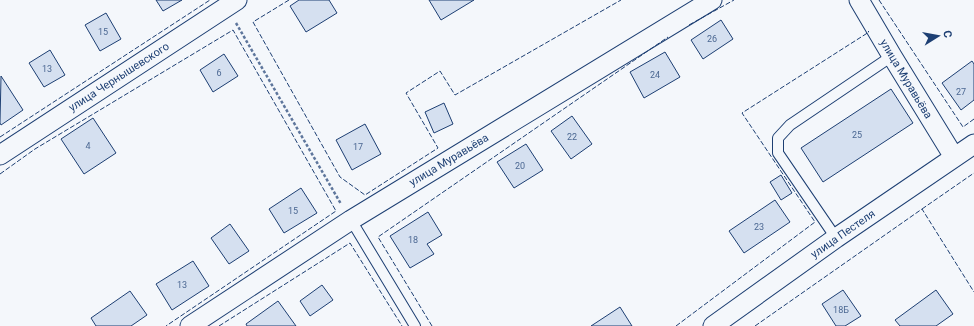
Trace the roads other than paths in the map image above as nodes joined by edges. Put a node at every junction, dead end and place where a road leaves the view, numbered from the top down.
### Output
1 (712, 0) edge
2 (859, 0) edge
3 (229, 2) edge
4 (892, 56) junction
5 (974, 144) edge
6 (0, 155) edge
7 (954, 157) junction
8 (351, 220) junction
9 (836, 238) junction
10 (190, 326) edge
11 (416, 326) edge
12 (713, 326) edge

1 - 8 street, улица Муравьёва
2 - 4 street, улица Муравьёва
3 - 6 street, улица Чернышевского
4 - 7 street, улица Муравьёва
4 - 9 lane
5 - 7 street, улица Пестеля
7 - 9 street, улица Пестеля
8 - 10 street, улица Муравьёва
8 - 11 lane
9 - 12 street, улица Пестеля

